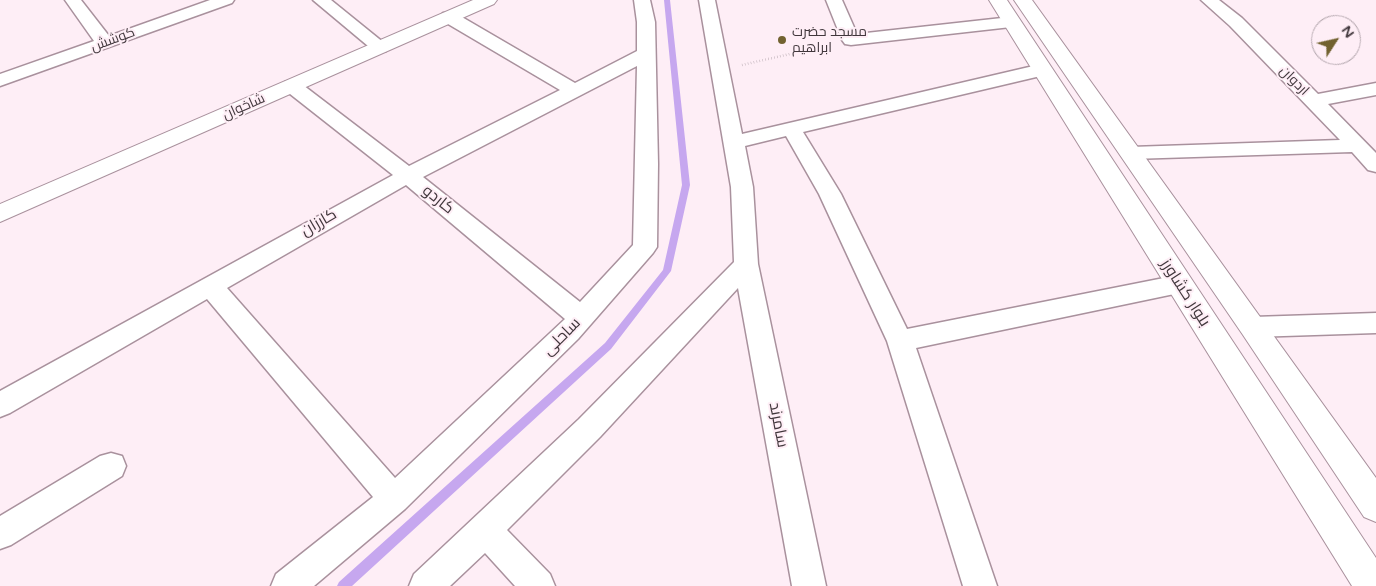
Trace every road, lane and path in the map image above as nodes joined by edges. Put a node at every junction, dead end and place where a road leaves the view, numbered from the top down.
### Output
1 (73, 0) edge
2 (226, 0) edge
3 (321, 0) edge
4 (488, 0) edge
5 (642, 0) edge
6 (707, 0) edge
7 (834, 0) edge
8 (1210, 0) edge
9 (1011, 7) edge
10 (449, 17) junction
11 (851, 40) junction
12 (105, 43) junction
13 (380, 47) junction
14 (646, 54) junction
15 (720, 70) junction
16 (1042, 70) junction
17 (0, 80) edge
18 (292, 86) junction
19 (1376, 89) edge
20 (575, 91) junction
21 (1314, 101) junction
22 (791, 128) junction
23 (734, 142) junction
24 (1356, 146) junction
25 (1131, 153) junction
26 (1376, 165) edge
27 (407, 175) junction
28 (0, 214) edge
29 (746, 264) junction
30 (1179, 284) junction
31 (210, 285) junction
32 (582, 317) junction
33 (1376, 323) edge
34 (1253, 327) junction
35 (900, 341) junction
36 (0, 405) edge
37 (111, 466) dead end
38 (394, 500) junction
39 (1376, 506) edge
40 (486, 531) junction
41 (0, 534) edge
42 (288, 586) edge
43 (426, 586) edge
44 (538, 586) edge
45 (809, 586) edge
46 (980, 586) edge
47 (1373, 586) edge

1 - 12 street
2 - 12 street, کوشش
3 - 13 street
4 - 10 main road, شاخوان
5 - 14 street, ساحلی
6 - 15 street
7 - 11 street
8 - 21 street, اردوان
9 - 11 street
9 - 16 main road, بلوار کشاورز
9 - 25 main road
10 - 13 main road, شاخوان
10 - 20 street
11 - 15 path
12 - 17 street, کوشش
13 - 18 main road, شاخوان
14 - 20 street, کارزان
14 - 32 street, ساحلی
15 - 23 street
16 - 22 street
16 - 30 main road, بلوار کشاورز
18 - 27 street, کاردو
18 - 28 main road, شاخوان
19 - 21 street
20 - 27 street, کارزان
21 - 24 street, اردوان
22 - 23 street
22 - 35 street
23 - 29 street
24 - 25 street
24 - 26 street, اردوان
25 - 34 main road
27 - 31 street, کارزان
27 - 32 street, کاردو
29 - 40 street
29 - 45 street, سامرند
30 - 35 street
30 - 47 main road, بلوار کشاورز
31 - 36 street, کارزان
31 - 38 street
32 - 38 street, ساحلی
33 - 34 street
34 - 39 main road
35 - 46 street
37 - 41 street
38 - 42 street, ساحلی
40 - 43 street
40 - 44 street

